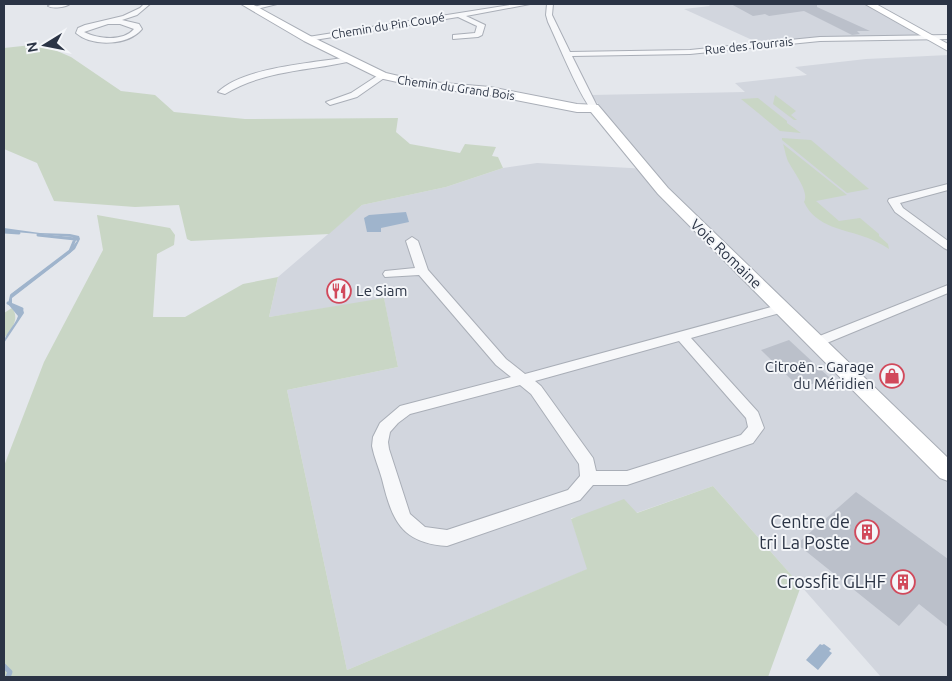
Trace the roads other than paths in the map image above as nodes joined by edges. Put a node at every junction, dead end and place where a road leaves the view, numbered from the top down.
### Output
1 (67, 4) edge
2 (146, 4) edge
3 (274, 4) edge
4 (527, 4) edge
5 (550, 4) edge
6 (870, 4) edge
7 (510, 5) edge
8 (51, 6) dead end
9 (250, 6) edge
10 (458, 15) junction
11 (109, 22) junction
12 (456, 37) dead end
13 (948, 37) edge
14 (930, 38) junction
15 (308, 39) junction
16 (948, 48) edge
17 (568, 54) junction
18 (350, 59) junction
19 (264, 67) dead end
20 (304, 67) junction
21 (383, 76) junction
22 (222, 92) dead end
23 (330, 102) dead end
24 (594, 108) junction
25 (948, 187) edge
26 (412, 241) dead end
27 (948, 246) edge
28 (422, 271) junction
29 (389, 274) dead end
30 (948, 289) edge
31 (782, 308) junction
32 (682, 336) junction
33 (817, 342) junction
34 (524, 379) junction
35 (948, 472) edge
36 (589, 478) junction

1 - 8 street
2 - 11 street
3 - 9 street
4 - 7 street, Chemin du Pin Coupé
5 - 17 street, Voie Romaine
6 - 14 street
7 - 10 street, Chemin du Pin Coupé
9 - 15 street, Chemin du Grand Bois
10 - 12 street
10 - 15 street, Chemin du Pin Coupé
11 - 11 street
13 - 14 street, Rue des Tourrais
14 - 16 main road
14 - 17 street, Rue des Tourrais
15 - 18 street, Chemin du Grand Bois
17 - 24 street, Voie Romaine
18 - 20 street
18 - 21 street, Chemin du Grand Bois
19 - 20 street
20 - 22 street
21 - 23 street
21 - 24 street, Chemin du Grand Bois
24 - 31 street, Voie Romaine
25 - 27 street
26 - 28 street
28 - 29 street
28 - 34 street
30 - 33 street
31 - 32 street
31 - 33 street, Voie Romaine
32 - 34 street
32 - 36 street
33 - 35 street, Voie Romaine
34 - 36 street
34 - 36 street

